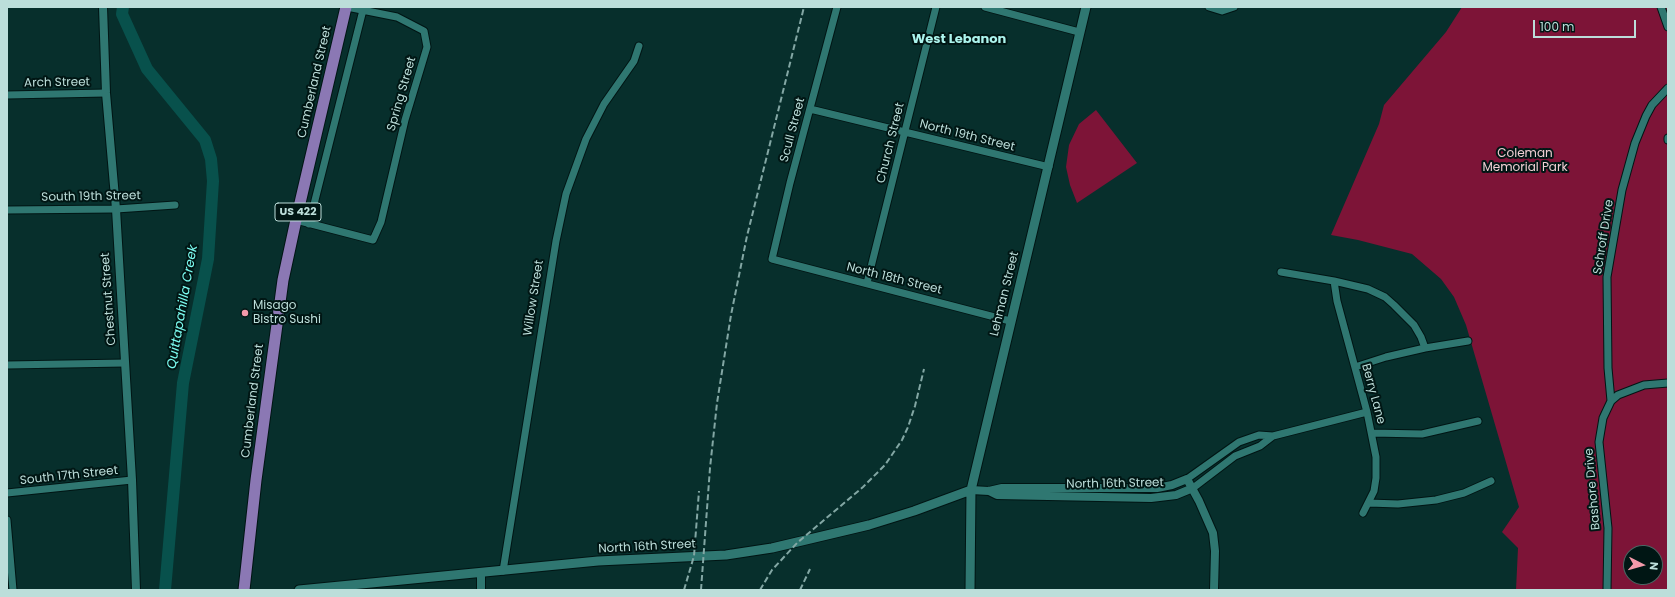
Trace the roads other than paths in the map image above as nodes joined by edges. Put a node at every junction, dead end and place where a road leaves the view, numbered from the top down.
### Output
1 (103, 7) edge
2 (347, 7) edge
3 (837, 7) edge
4 (936, 7) edge
5 (985, 7) edge
6 (1086, 7) edge
7 (1209, 7) edge
8 (1234, 7) edge
9 (1661, 7) edge
10 (363, 10) junction
11 (1668, 27) edge
12 (1080, 32) junction
13 (639, 46) dead end
14 (1668, 88) edge
15 (106, 93) junction
16 (7, 95) edge
17 (810, 109) junction
18 (904, 133) junction
19 (1048, 167) junction
20 (176, 206) dead end
21 (116, 209) junction
22 (7, 210) edge
23 (296, 220) junction
24 (310, 224) junction
25 (772, 259) joint
26 (1281, 272) dead end
27 (1334, 281) junction
28 (867, 283) junction
29 (1010, 321) junction
30 (1468, 341) dead end
31 (1425, 348) junction
32 (125, 362) junction
33 (7, 365) edge
34 (1354, 367) junction
35 (1668, 383) edge
36 (1611, 401) junction
37 (1367, 412) junction
38 (1478, 422) dead end
39 (1372, 433) junction
40 (1273, 436) junction
41 (1187, 479) junction
42 (132, 480) junction
43 (1492, 481) dead end
44 (1193, 488) junction
45 (971, 490) junction
46 (989, 491) junction
47 (7, 494) edge
48 (1369, 503) junction
49 (1363, 513) dead end
50 (7, 520) edge
51 (503, 571) junction
52 (481, 573) junction
53 (13, 590) edge
54 (136, 590) edge
55 (244, 590) edge
56 (299, 590) edge
57 (481, 590) edge
58 (970, 590) edge
59 (1214, 590) edge
60 (1607, 590) edge

1 - 15 street, Chestnut Street
2 - 10 street, Spring Street
2 - 23 highway, Cumberland Street / US 422
3 - 17 street, Scull Street
4 - 18 street, Church Street
5 - 12 street
6 - 12 main road, Lehman Street
7 - 8 street
9 - 11 street
10 - 24 street
10 - 24 street, Spring Street
12 - 19 main road, Lehman Street
13 - 51 street, Willow Street
14 - 36 street, Schroff Drive
15 - 16 street, Arch Street
15 - 21 street, Chestnut Street
17 - 18 street, North 19th Street
17 - 25 street, Scull Street
18 - 19 street, North 19th Street
18 - 28 street, Church Street
19 - 29 main road, Lehman Street
20 - 21 street, South 19th Street
21 - 22 street, South 19th Street
21 - 32 street, Chestnut Street
23 - 24 street
23 - 55 highway, Cumberland Street / US 422
25 - 28 street, North 18th Street
26 - 27 street
27 - 31 street
27 - 34 street, Berry Lane
28 - 29 street, North 18th Street
29 - 45 main road, Lehman Street
30 - 31 street
31 - 34 street
32 - 33 street
32 - 42 street, Chestnut Street
34 - 37 street, Berry Lane
35 - 36 street
36 - 60 street, Bashore Drive
37 - 39 street, Berry Lane
37 - 40 street, North 16th Street
38 - 39 street
39 - 48 street, Berry Lane
40 - 41 street, North 16th Street
40 - 44 street, North 16th Street
41 - 44 street
41 - 46 street, North 16th Street
42 - 47 street, South 17th Street
42 - 54 street, Chestnut Street
43 - 48 street
44 - 46 street, North 16th Street
44 - 59 street
45 - 46 street, North 16th Street
45 - 51 main road, North 16th Street
45 - 58 main road, Lehman Street
48 - 49 street, Berry Lane
50 - 53 street
51 - 52 main road, North 16th Street
52 - 56 main road, North 16th Street
52 - 57 street

